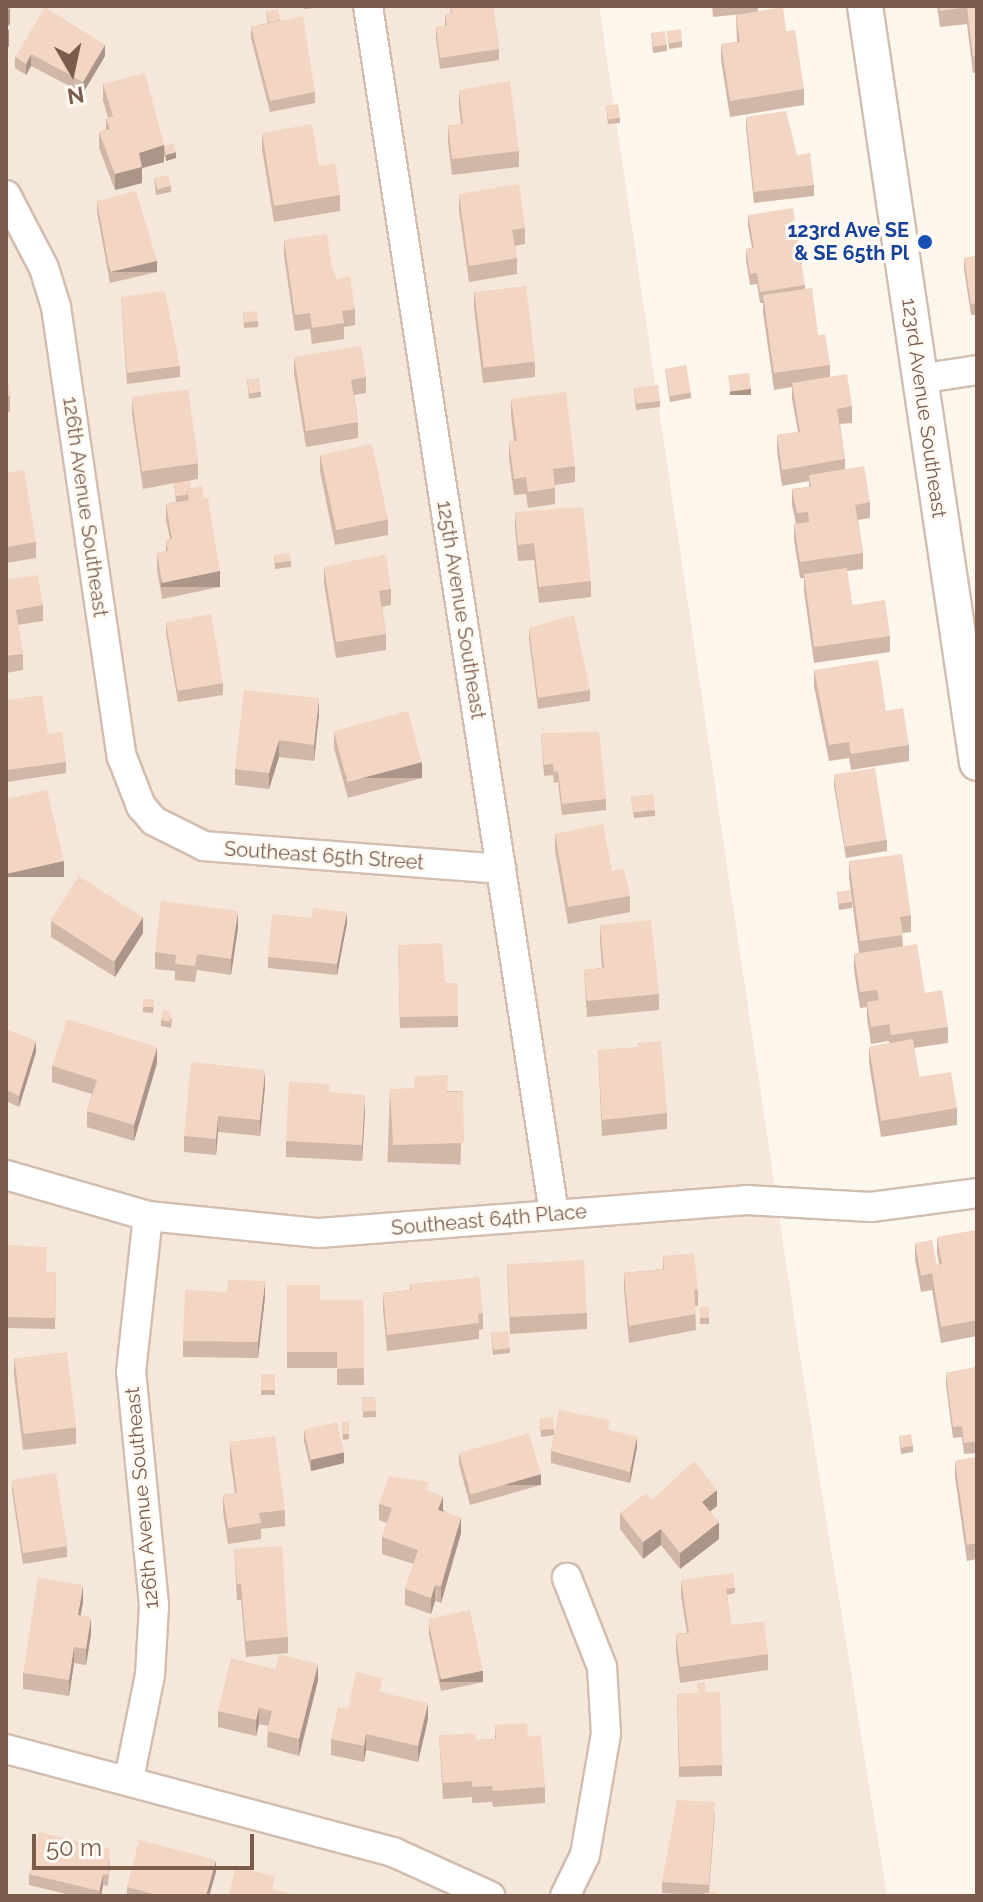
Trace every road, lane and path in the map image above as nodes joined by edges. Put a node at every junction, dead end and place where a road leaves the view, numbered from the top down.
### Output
1 (368, 6) edge
2 (865, 6) edge
3 (6, 195) edge
4 (977, 370) edge
5 (919, 379) junction
6 (977, 759) edge
7 (154, 821) joint
8 (501, 869) junction
9 (6, 1175) edge
10 (977, 1193) edge
11 (554, 1213) junction
12 (148, 1216) junction
13 (567, 1578) dead end
14 (6, 1749) edge
15 (129, 1779) junction
16 (490, 1896) edge
17 (565, 1896) edge

1 - 8 street, 125th Avenue Southeast
2 - 5 street, 123rd Avenue Southeast
3 - 7 street, 126th Avenue Southeast
4 - 5 street
5 - 6 street, 123rd Avenue Southeast
7 - 8 street, Southeast 65th Street
8 - 11 street, 125th Avenue Southeast
9 - 12 street, Southeast 64th Place
10 - 11 street, Southeast 64th Place
11 - 12 street, Southeast 64th Place
12 - 15 street, 126th Avenue Southeast
13 - 17 street
14 - 15 street
15 - 16 street

